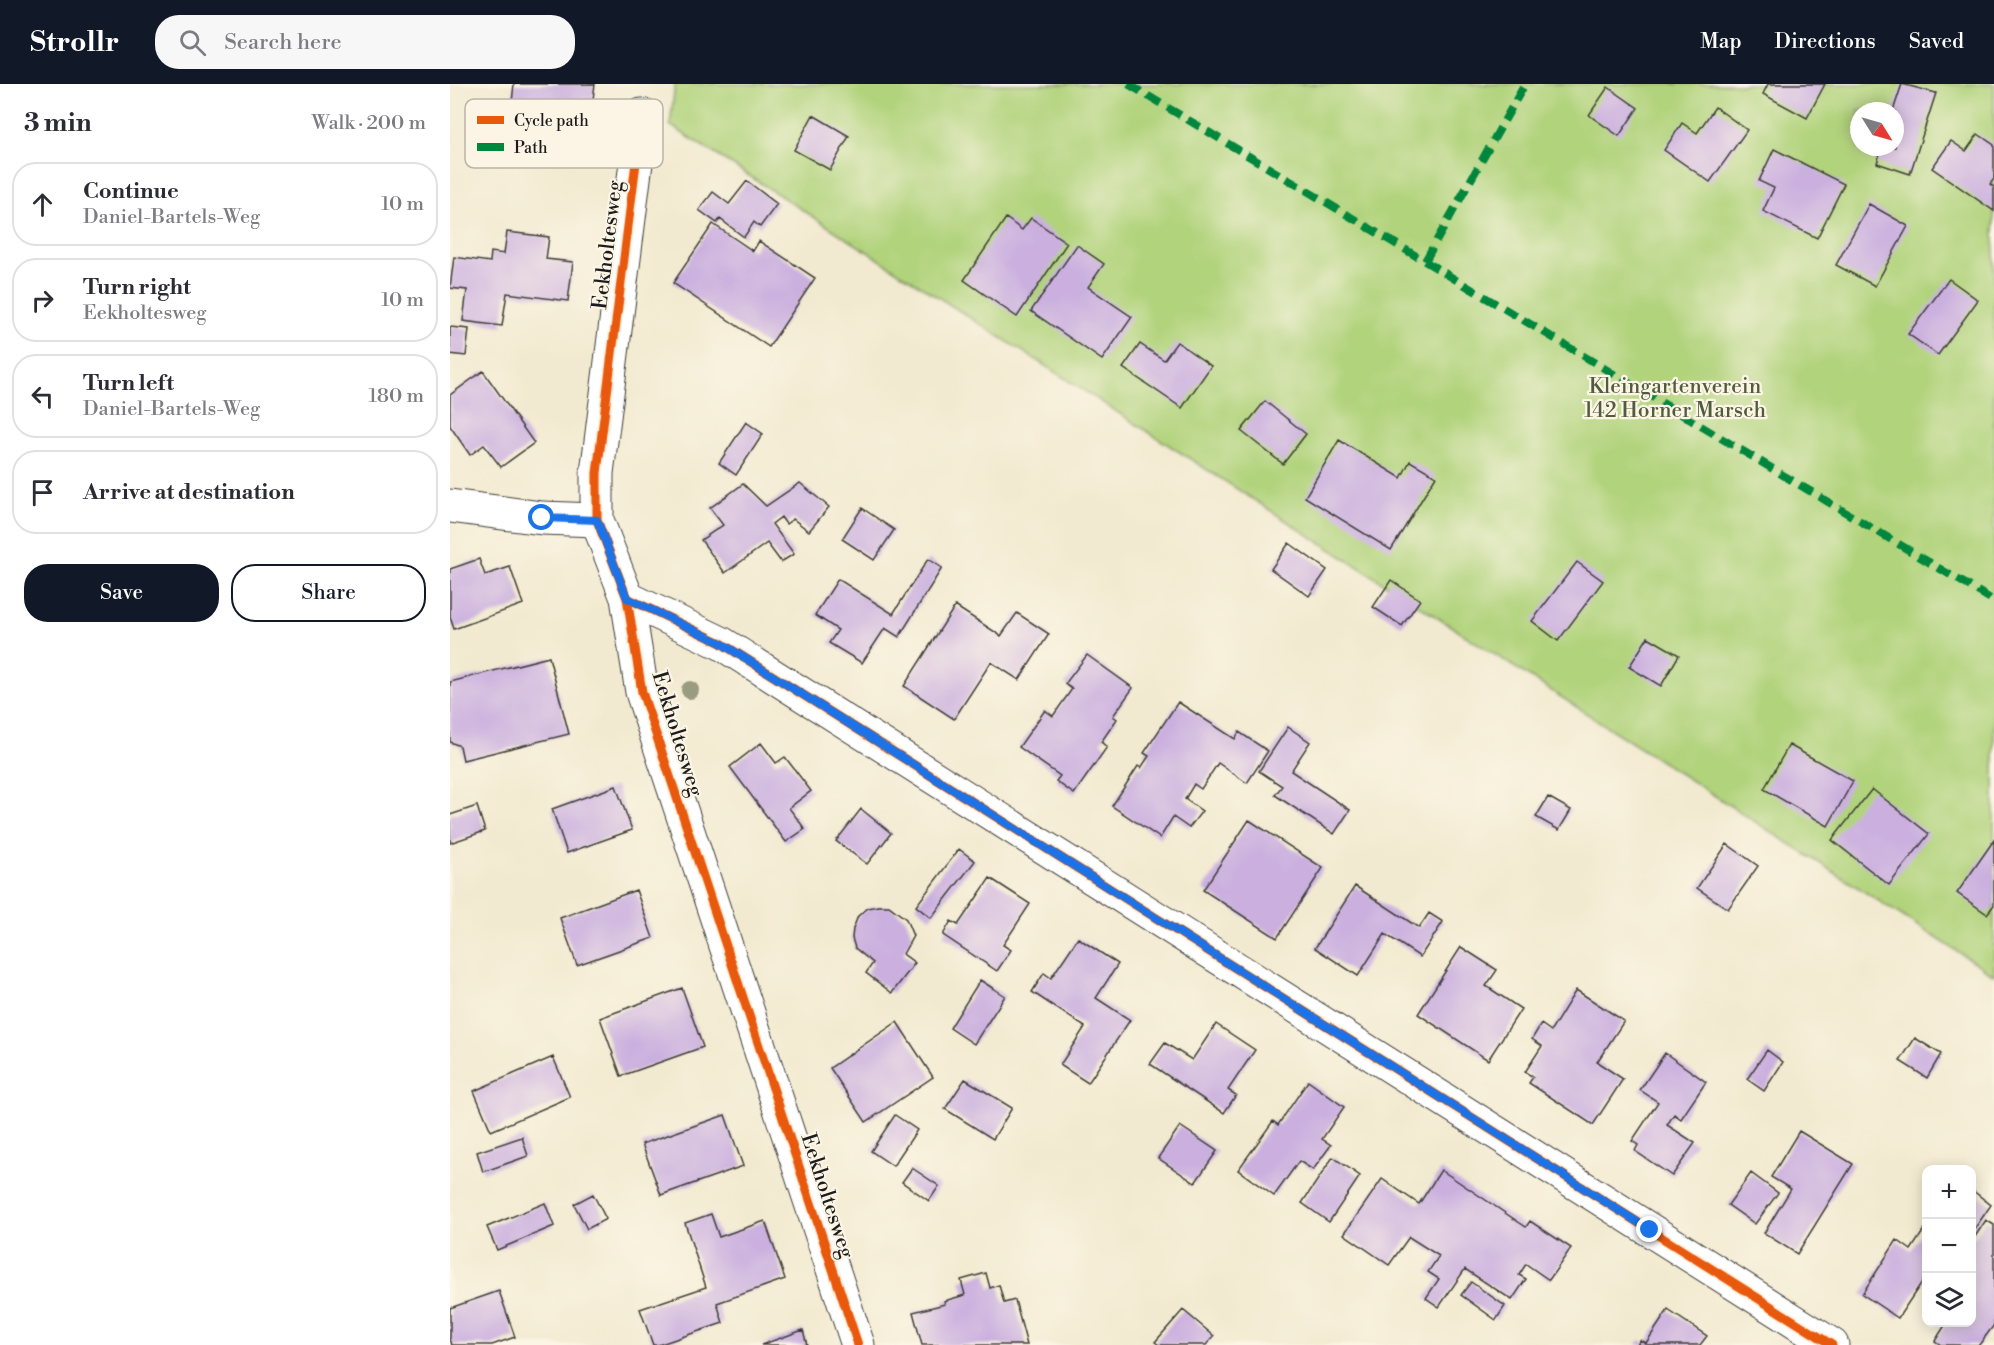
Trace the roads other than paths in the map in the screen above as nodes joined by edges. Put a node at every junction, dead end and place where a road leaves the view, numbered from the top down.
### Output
1 (635, 168) edge
2 (450, 506) edge
3 (597, 520) junction
4 (627, 598) junction
5 (858, 1345) edge
6 (1832, 1345) edge

1 - 3 street, Eekholtesweg
2 - 3 street
3 - 4 street, Eekholtesweg
4 - 5 street, Eekholtesweg
4 - 6 street

